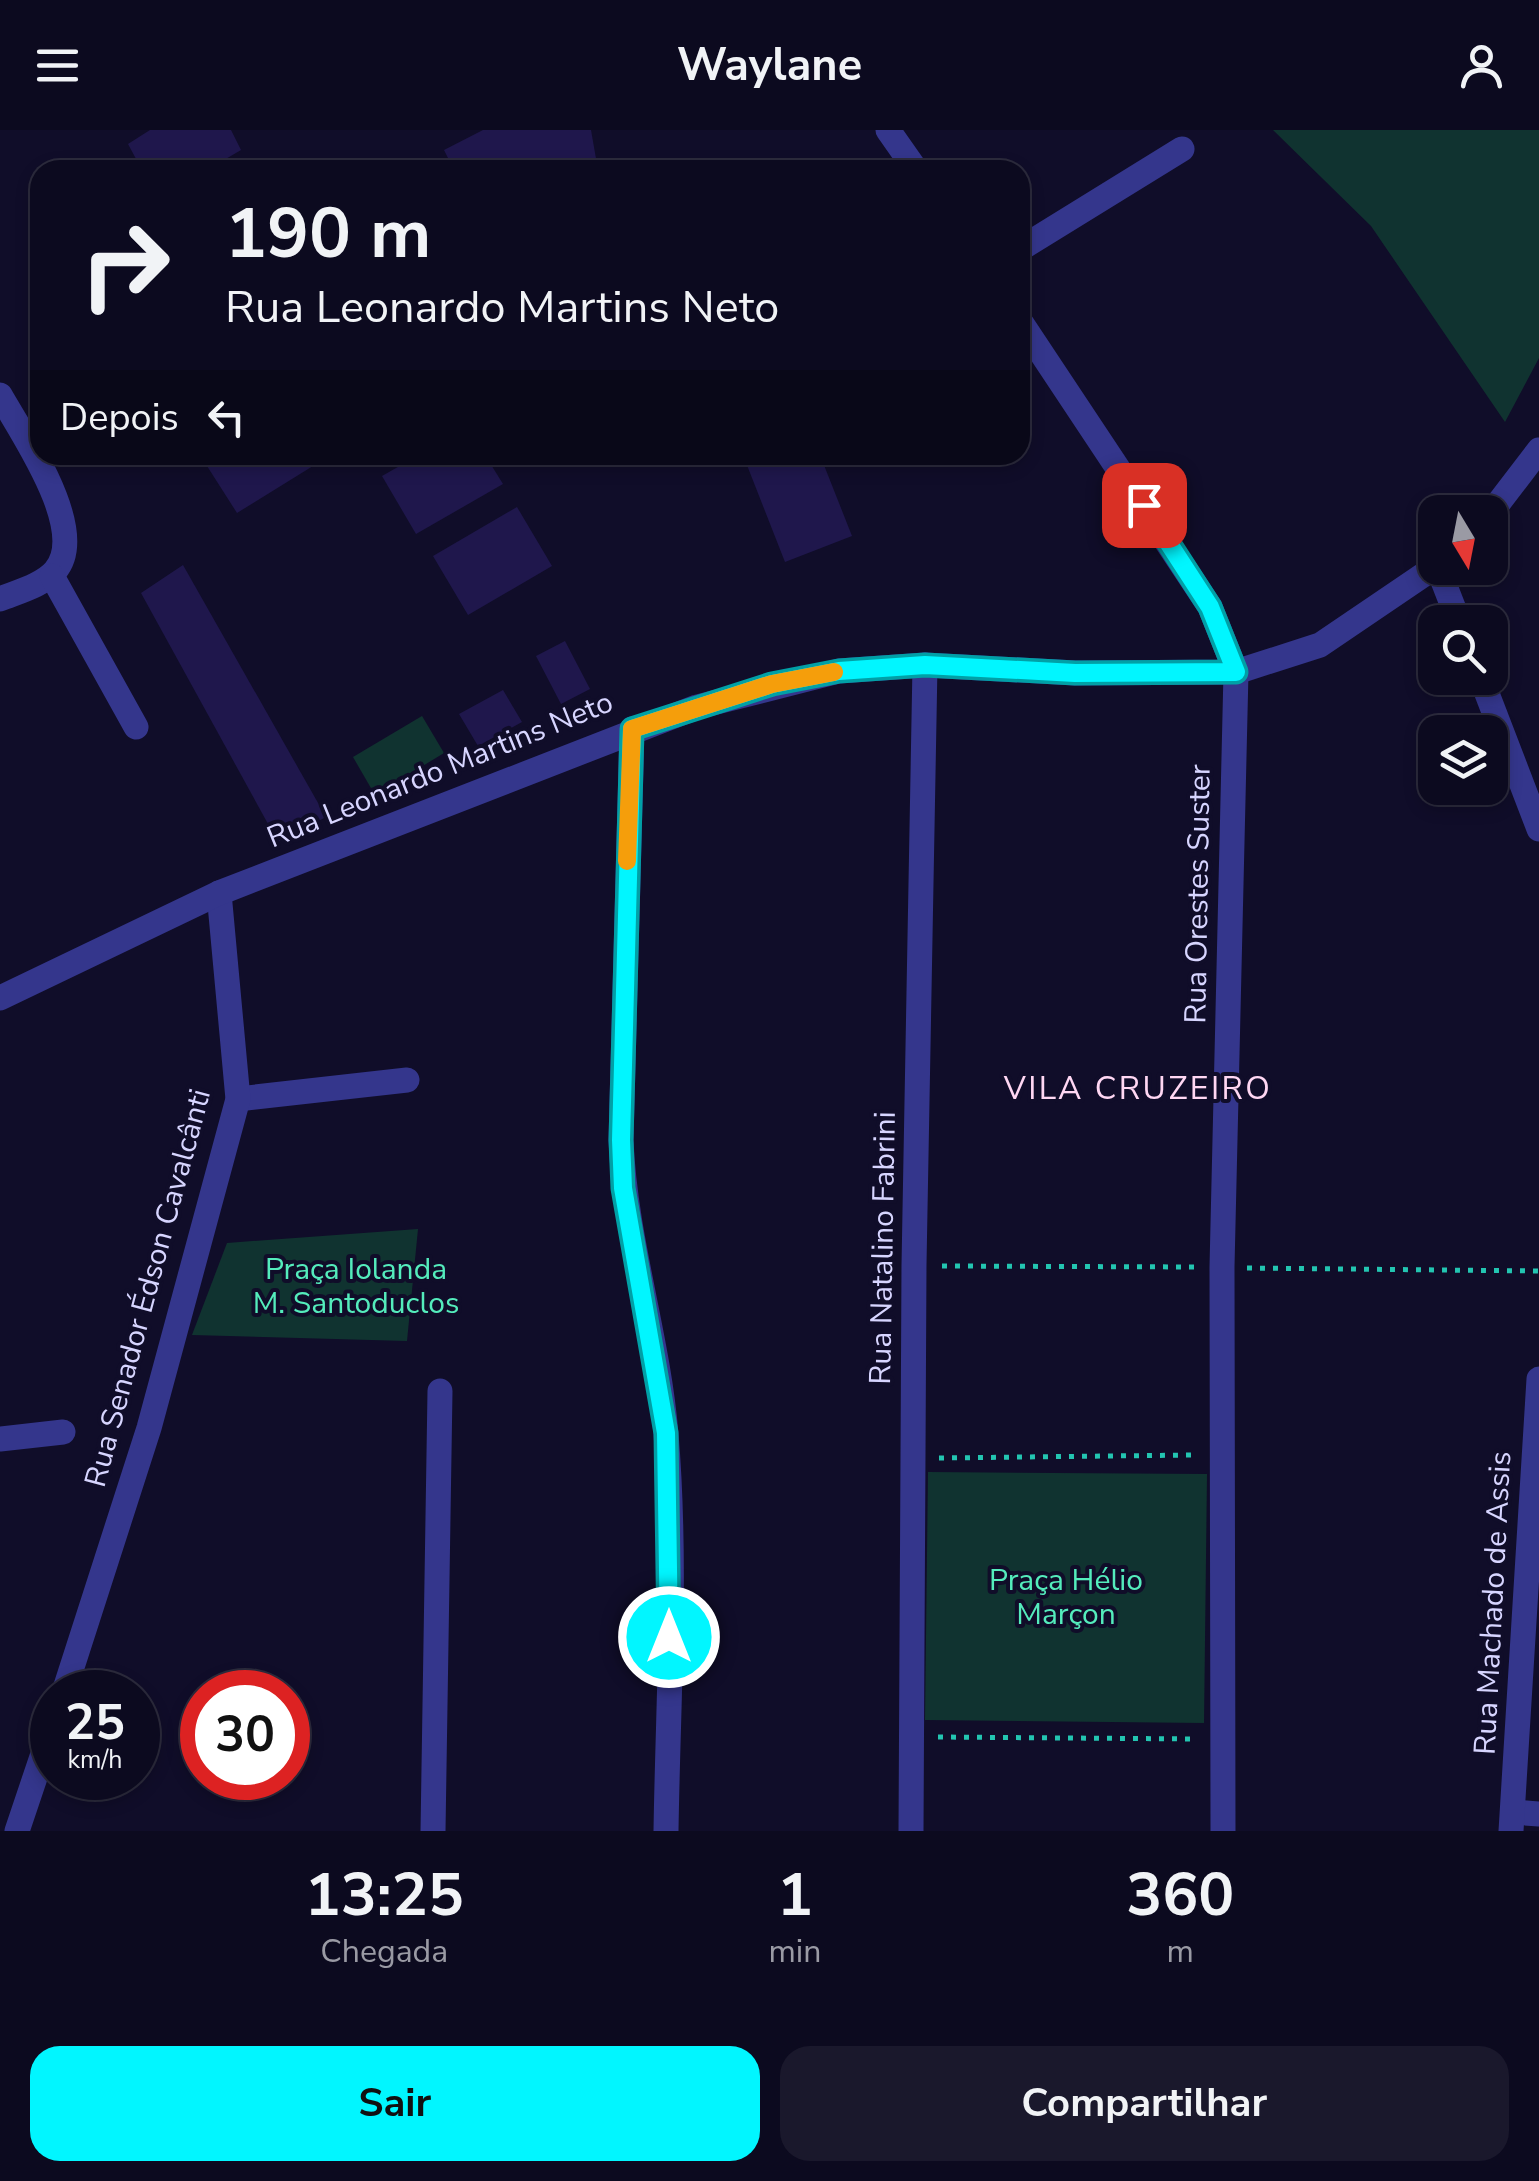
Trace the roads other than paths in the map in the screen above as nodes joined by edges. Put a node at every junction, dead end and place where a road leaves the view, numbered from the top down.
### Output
1 (888, 130) edge
2 (1182, 149) dead end
3 (909, 160) edge
4 (1030, 243) edge
5 (1030, 336) edge
6 (0, 395) edge
7 (1539, 450) edge
8 (30, 452) edge
9 (37, 465) edge
10 (1505, 495) edge
11 (58, 568) junction
12 (1418, 580) edge
13 (0, 600) edge
14 (925, 665) junction
15 (1236, 672) junction
16 (1487, 695) edge
17 (136, 727) dead end
18 (632, 729) junction
19 (1539, 829) edge
20 (219, 892) junction
21 (0, 998) edge
22 (406, 1080) dead end
23 (238, 1099) junction
24 (1539, 1379) edge
25 (440, 1391) dead end
26 (63, 1432) dead end
27 (0, 1439) edge
28 (71, 1670) edge
29 (30, 1792) edge
30 (1521, 1819) edge
31 (17, 1831) edge
32 (433, 1831) edge
33 (666, 1831) edge
34 (911, 1831) edge
35 (1223, 1831) edge

1 - 3 street
2 - 4 street
5 - 15 street, Rua Orestes Suster
6 - 8 street
7 - 10 street
9 - 11 street
11 - 13 street
11 - 17 street
12 - 15 street, Rua Leonardo Martins Neto
14 - 15 street, Rua Leonardo Martins Neto
14 - 18 street, Rua Leonardo Martins Neto
14 - 34 street, Rua Natalino Fabrini
15 - 35 street, Rua Orestes Suster
16 - 19 street
18 - 20 street, Rua Leonardo Martins Neto
18 - 33 street
20 - 21 street, Rua Leonardo Martins Neto
20 - 23 street, Rua Senador Édson Cavalcânti
22 - 23 street
23 - 28 street, Rua Senador Édson Cavalcânti
24 - 30 street, Rua Machado de Assis
25 - 32 street
26 - 27 street
29 - 31 street

